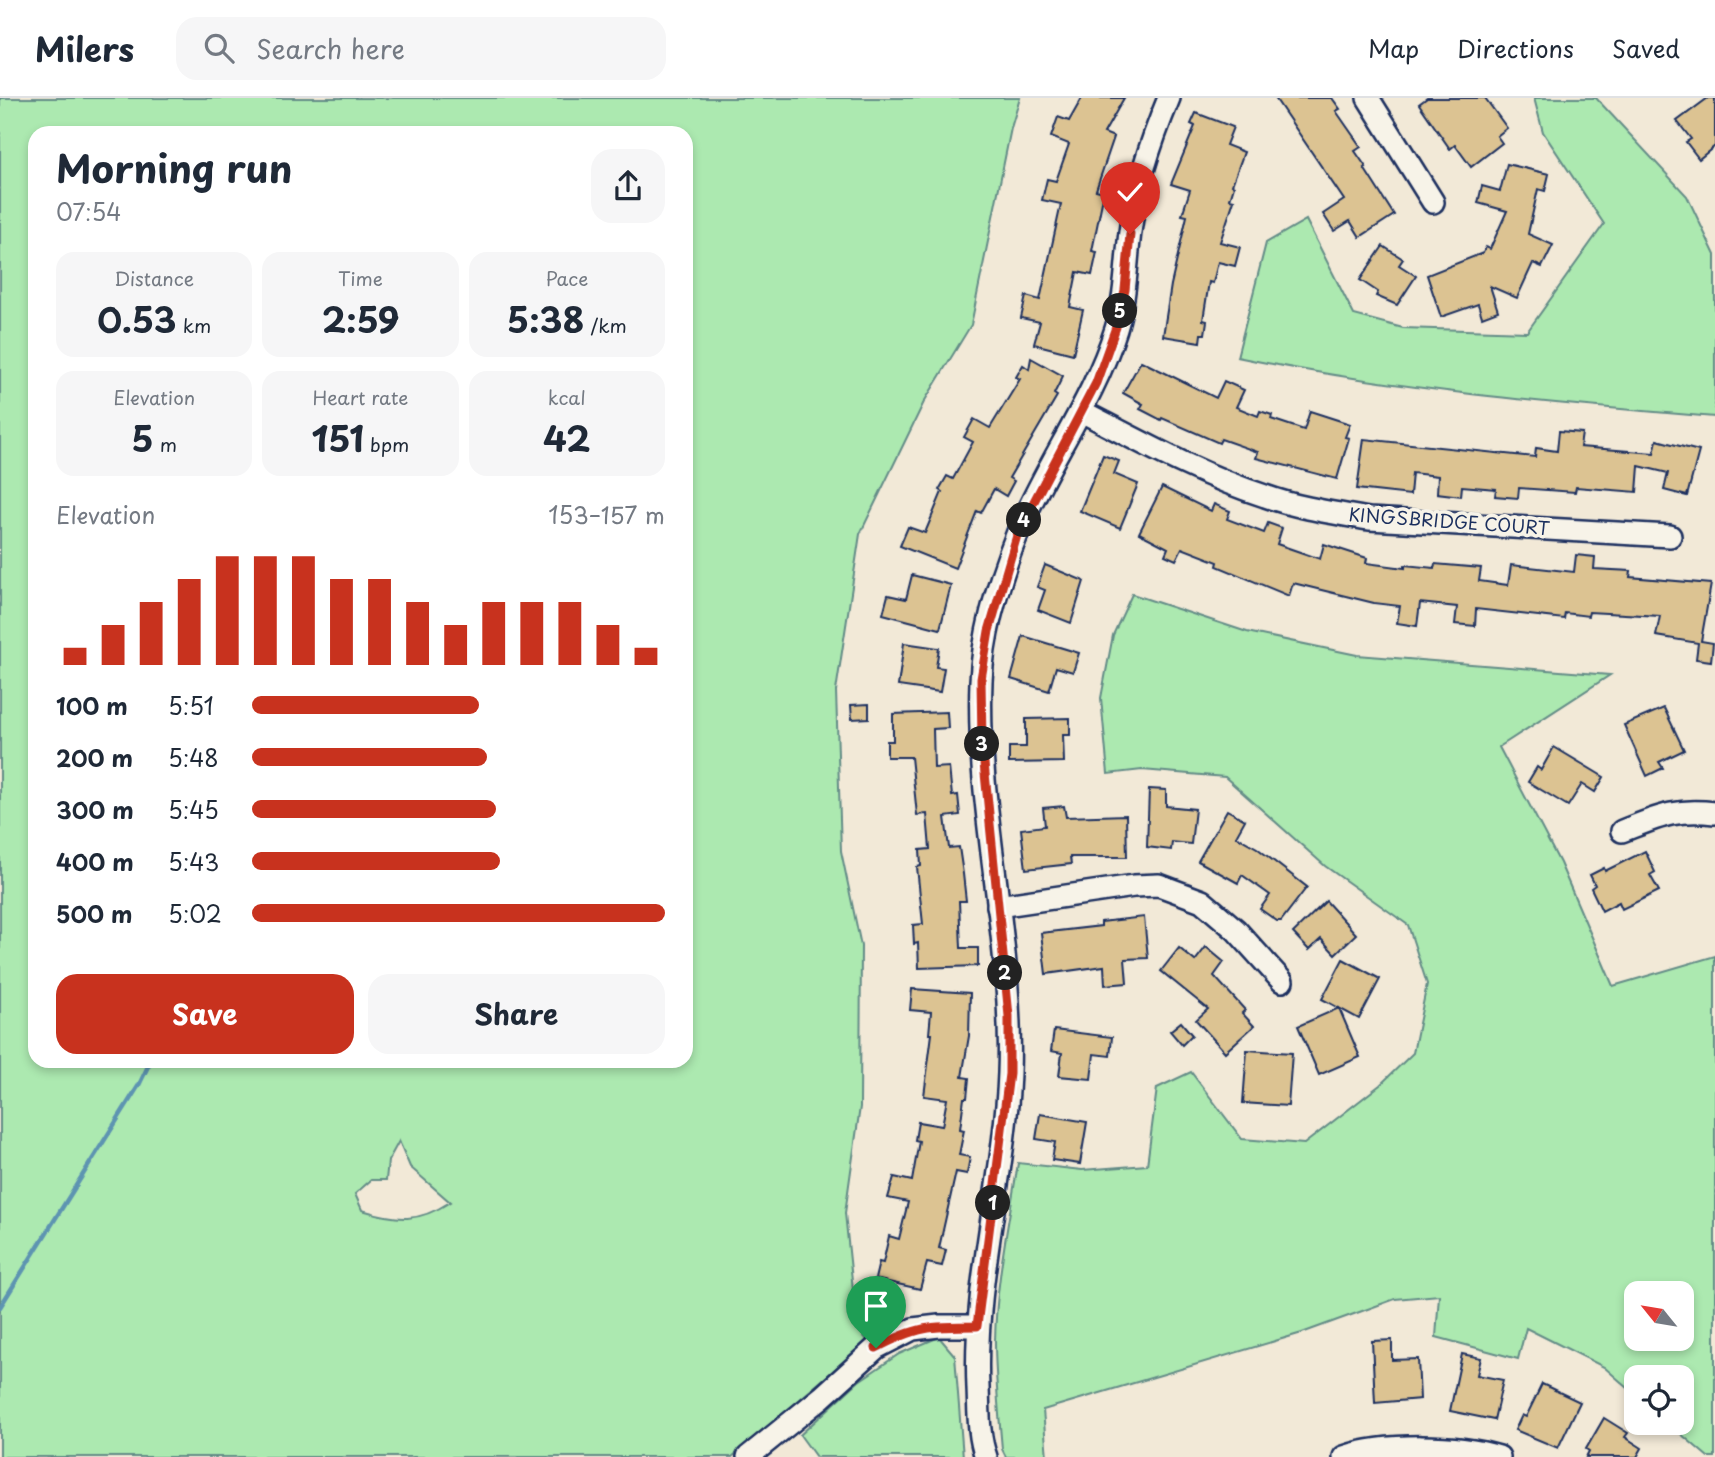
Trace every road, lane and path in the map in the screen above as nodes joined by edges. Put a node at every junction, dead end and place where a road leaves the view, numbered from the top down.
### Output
1 (1170, 98) edge
2 (1368, 98) edge
3 (1433, 202) dead end
4 (1081, 411) junction
5 (1670, 536) dead end
6 (1715, 813) edge
7 (1622, 831) dead end
8 (998, 906) junction
9 (1282, 981) dead end
10 (977, 1326) junction
11 (748, 1457) edge
12 (986, 1457) edge
13 (1344, 1457) edge
14 (1499, 1457) edge

1 - 4 street
2 - 3 street
4 - 5 street, KINGSBRIDGE COURT
4 - 8 street
6 - 7 street
8 - 9 street
8 - 10 street
10 - 11 street
10 - 12 street
13 - 14 street

